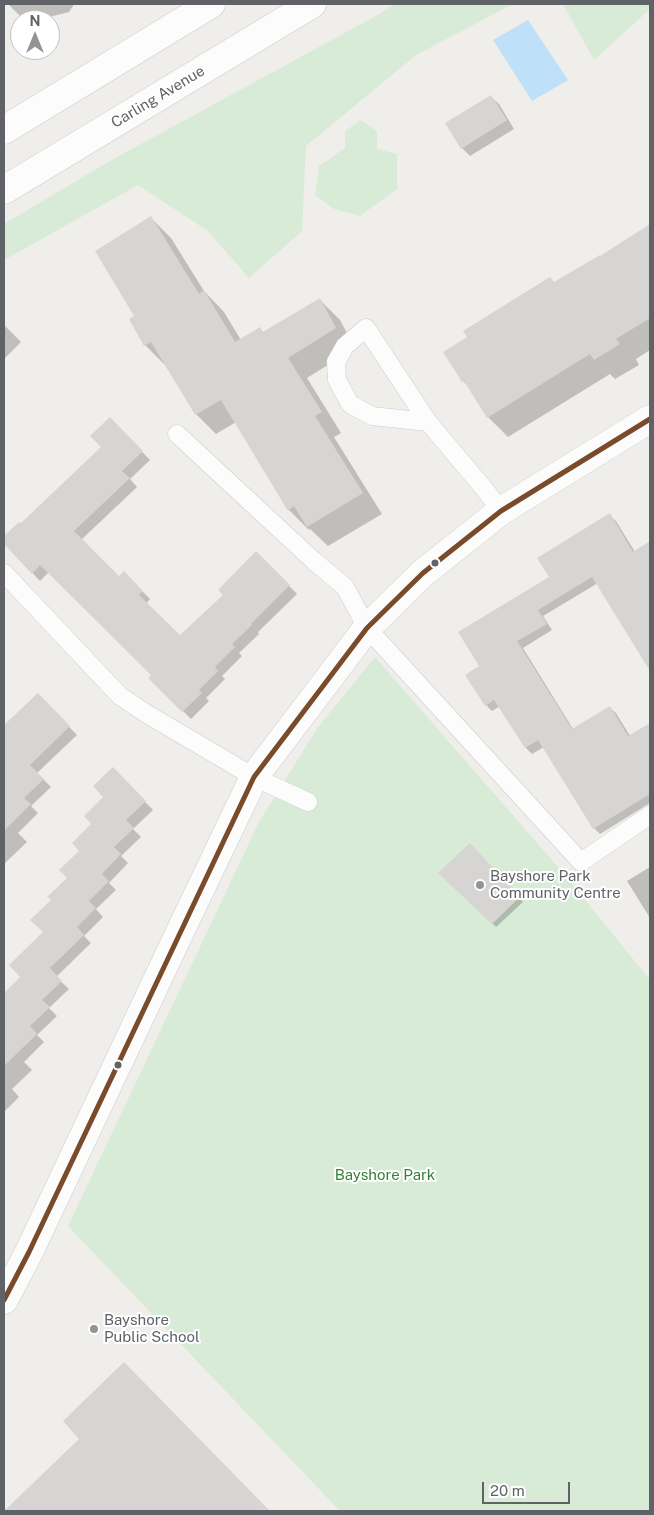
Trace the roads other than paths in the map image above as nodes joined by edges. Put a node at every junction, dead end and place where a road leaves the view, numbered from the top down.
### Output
1 (211, 4) edge
2 (312, 4) edge
3 (4, 130) edge
4 (4, 190) edge
5 (650, 419) edge
6 (428, 422) junction
7 (177, 434) dead end
8 (501, 511) junction
9 (4, 573) edge
10 (367, 628) junction
11 (254, 777) junction
12 (308, 802) dead end
13 (650, 815) edge
14 (4, 1300) edge

1 - 3 street
2 - 4 street, Carling Avenue
5 - 8 street
6 - 6 lane
6 - 8 lane
7 - 10 lane
8 - 10 street
9 - 11 lane
10 - 11 street
10 - 13 lane
11 - 12 lane
11 - 14 street

